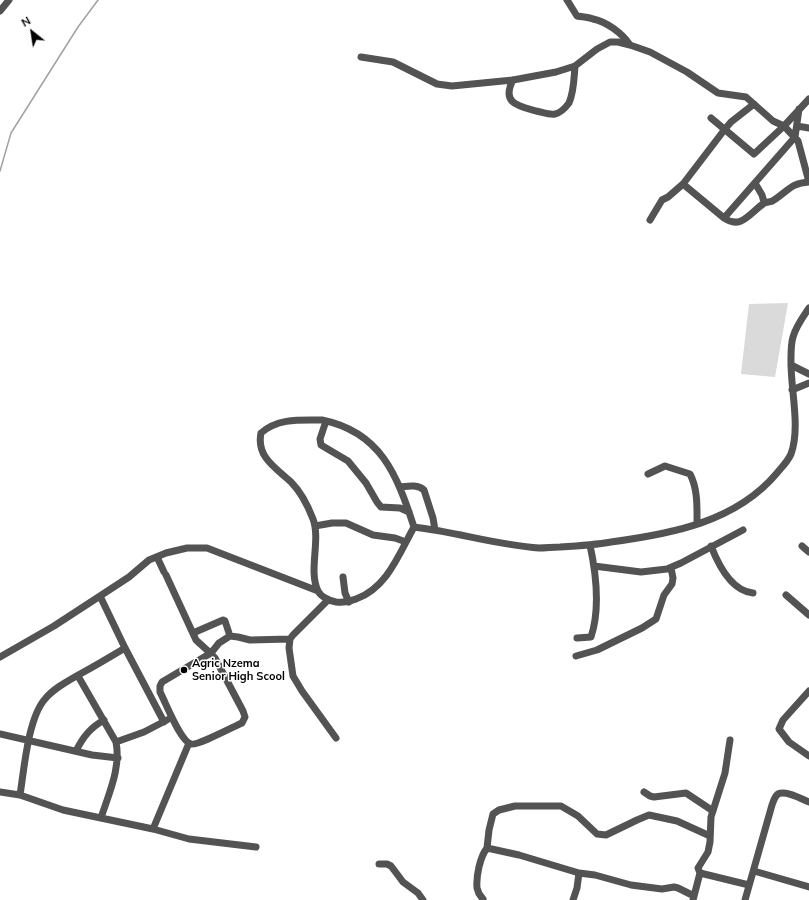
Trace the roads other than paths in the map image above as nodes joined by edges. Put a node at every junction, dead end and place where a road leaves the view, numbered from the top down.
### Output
1 (9, 0) edge
2 (567, 0) edge
3 (0, 11) edge
4 (630, 45) junction
5 (361, 57) dead end
6 (575, 66) junction
7 (513, 80) junction
8 (809, 100) edge
9 (754, 104) junction
10 (799, 109) junction
11 (712, 118) dead end
12 (784, 126) junction
13 (797, 126) junction
14 (809, 128) edge
15 (725, 129) junction
16 (796, 137) junction
17 (809, 182) edge
18 (755, 183) junction
19 (683, 184) junction
20 (764, 202) junction
21 (724, 218) junction
22 (650, 220) dead end
23 (809, 308) edge
24 (791, 365) junction
25 (809, 374) edge
26 (809, 383) edge
27 (792, 390) junction
28 (326, 421) junction
29 (648, 474) dead end
30 (400, 487) junction
31 (409, 512) junction
32 (697, 524) junction
33 (315, 526) junction
34 (414, 527) junction
35 (435, 530) junction
36 (743, 530) dead end
37 (406, 542) junction
38 (590, 545) junction
39 (712, 546) junction
40 (802, 546) dead end
41 (809, 552) edge
42 (157, 557) junction
43 (594, 566) junction
44 (671, 568) junction
45 (343, 577) dead end
46 (318, 591) junction
47 (753, 593) dead end
48 (786, 595) dead end
49 (100, 596) junction
50 (328, 600) junction
51 (349, 602) junction
52 (809, 615) edge
53 (193, 633) junction
54 (230, 636) junction
55 (577, 638) dead end
56 (290, 640) junction
57 (125, 648) junction
58 (211, 653) junction
59 (576, 656) dead end
60 (0, 658) edge
61 (78, 676) junction
62 (809, 691) edge
63 (172, 717) junction
64 (104, 720) junction
65 (164, 722) junction
66 (0, 734) edge
67 (336, 738) dead end
68 (730, 740) dead end
69 (29, 741) junction
70 (116, 742) junction
71 (189, 743) junction
72 (76, 751) junction
73 (809, 756) edge
74 (118, 758) junction
75 (0, 792) edge
76 (644, 792) dead end
77 (20, 796) junction
78 (809, 802) edge
79 (713, 811) junction
80 (101, 818) junction
81 (153, 829) junction
82 (710, 836) junction
83 (256, 847) dead end
84 (487, 848) junction
85 (379, 864) dead end
86 (754, 871) junction
87 (579, 873) junction
88 (700, 874) junction
89 (749, 885) junction
90 (809, 887) edge
91 (693, 898) edge
92 (423, 900) edge
93 (483, 900) edge
94 (573, 900) edge
95 (745, 900) edge

1 - 3 street
2 - 4 street
4 - 6 street
4 - 9 street
5 - 7 street
6 - 7 street
6 - 7 street
8 - 10 street
9 - 12 street
9 - 15 street
10 - 12 street
10 - 13 street
11 - 15 street
12 - 15 street
12 - 16 street
13 - 14 street
13 - 16 street
15 - 19 street
16 - 17 street
16 - 18 street
17 - 20 street
18 - 20 street
18 - 21 street
19 - 21 street
19 - 22 street
20 - 21 street
23 - 24 street
24 - 25 street
24 - 27 street
26 - 27 street
27 - 32 street
28 - 30 street
28 - 31 street
28 - 33 street
29 - 32 street
30 - 31 street
30 - 35 street
31 - 34 street
32 - 38 street
33 - 37 street
33 - 46 street
34 - 35 street
34 - 37 street
35 - 38 street
36 - 39 street
37 - 51 street
38 - 43 street
39 - 44 street
39 - 47 street
40 - 41 street
42 - 46 street
42 - 49 street
42 - 53 street
43 - 44 street
43 - 55 street
44 - 59 street
45 - 51 street
46 - 50 street
48 - 52 street
49 - 57 street
49 - 60 street
50 - 51 street
50 - 56 street
53 - 54 street
53 - 58 street
54 - 56 street
54 - 58 street
56 - 67 street
57 - 61 street
57 - 65 street
58 - 63 street
58 - 71 street
61 - 64 street
61 - 69 street
62 - 73 street
63 - 65 street
63 - 71 street
64 - 70 street
64 - 72 street
65 - 70 street
66 - 69 street
68 - 79 street
69 - 72 street
69 - 77 street
70 - 74 street
71 - 81 street
72 - 74 street
74 - 80 street
75 - 77 street
76 - 79 street
77 - 80 street
78 - 86 street
79 - 82 street
80 - 81 street
81 - 83 street
82 - 84 street
82 - 88 street
84 - 87 street
84 - 93 street
85 - 92 street
86 - 89 street
86 - 90 street
87 - 91 street
87 - 94 street
88 - 89 street
88 - 91 street
89 - 95 street

